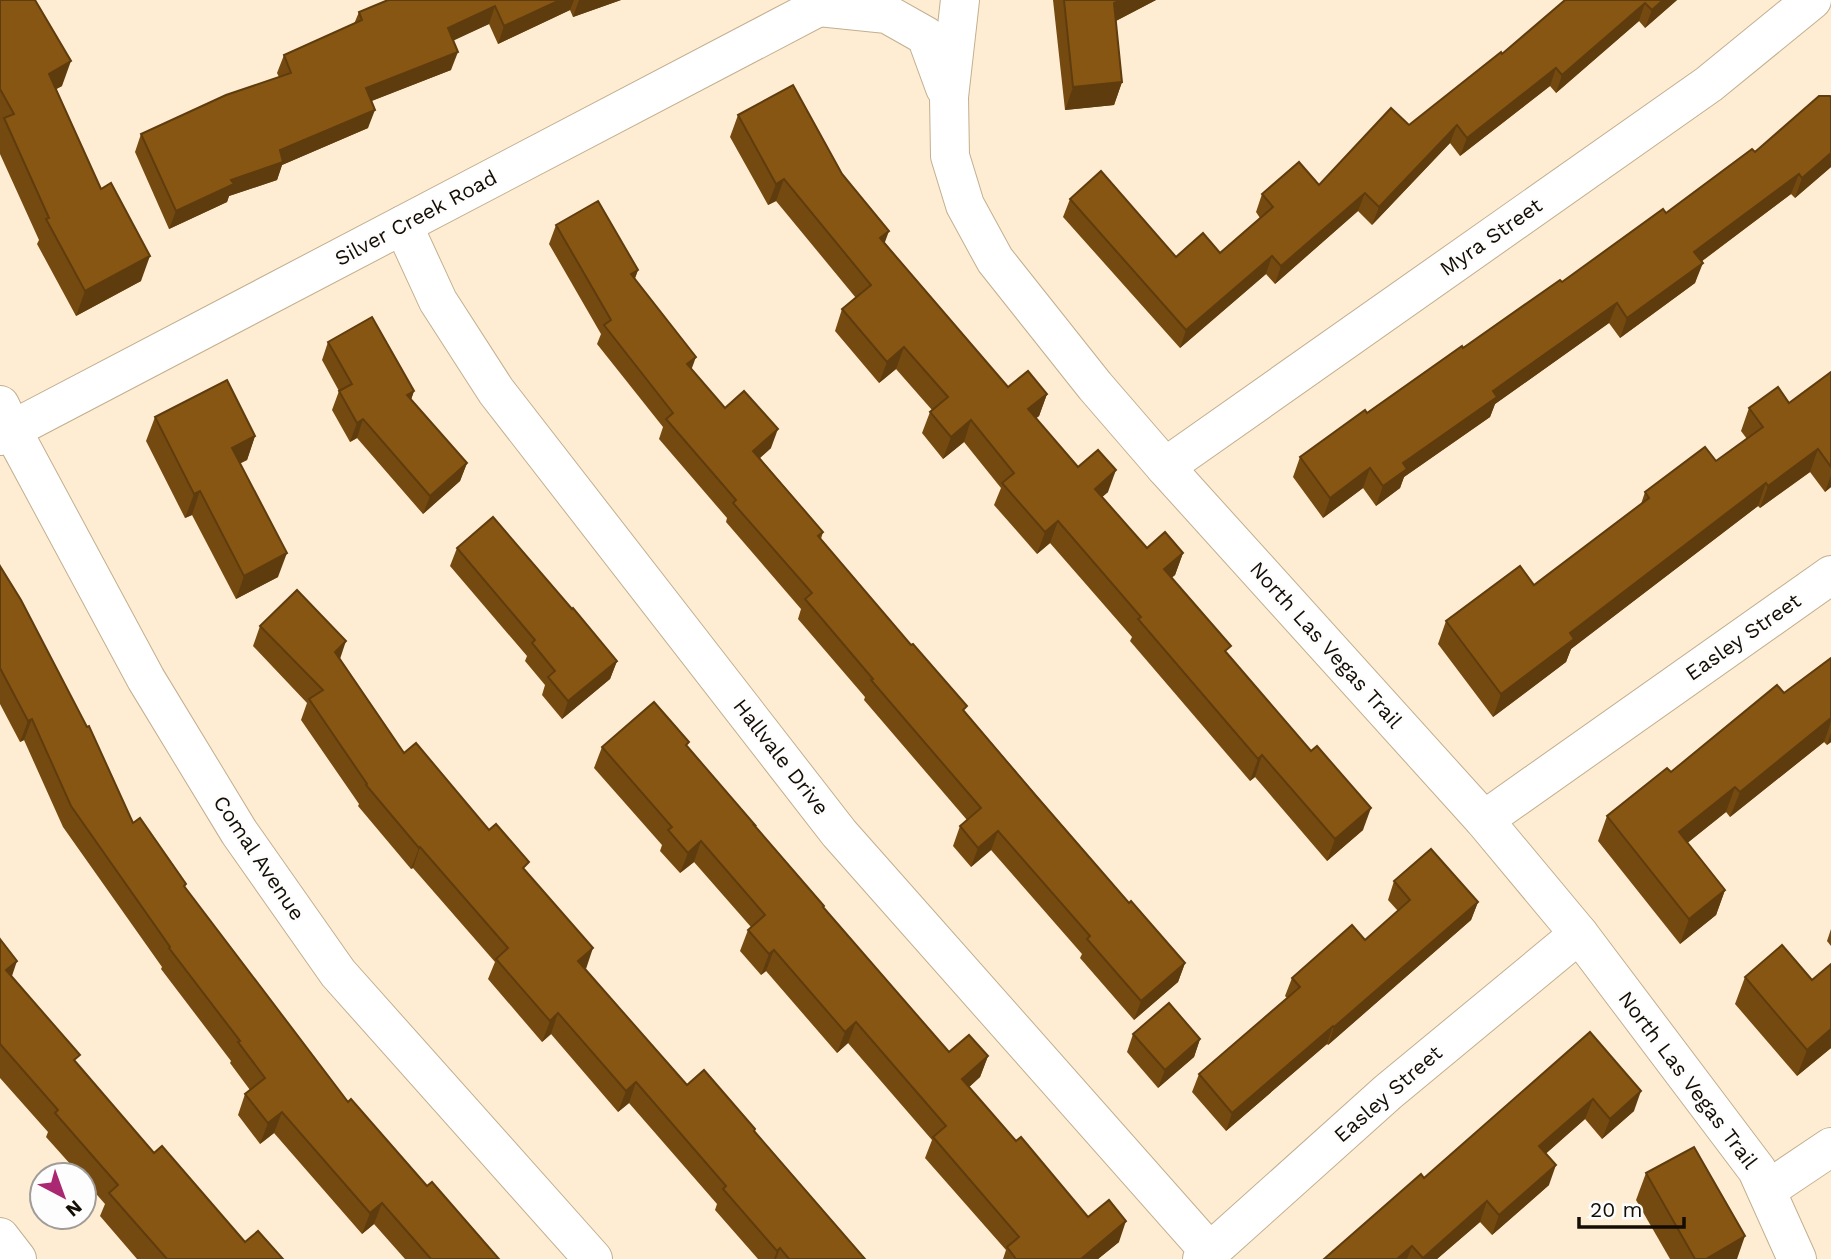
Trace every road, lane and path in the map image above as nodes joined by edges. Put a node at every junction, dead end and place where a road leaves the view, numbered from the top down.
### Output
1 (960, 0) edge
2 (1812, 0) edge
3 (826, 3) edge
4 (949, 97) junction
5 (402, 225) junction
6 (4, 424) edge
7 (1165, 467) junction
8 (1831, 575) edge
9 (1484, 820) junction
10 (1579, 934) junction
11 (1831, 1147) edge
12 (1767, 1191) junction
13 (0, 1237) edge
14 (1206, 1255) edge
15 (17, 1259) edge
16 (593, 1259) edge
17 (1797, 1259) edge

1 - 4 street, North Las Vegas Trail
2 - 7 street, Myra Street
3 - 4 street
3 - 5 street, Silver Creek Road
4 - 7 street, North Las Vegas Trail
5 - 6 street, Silver Creek Road
5 - 14 street, Hallvale Drive
6 - 16 street, Comal Avenue
7 - 9 street, North Las Vegas Trail
8 - 9 street, Easley Street
9 - 10 street, North Las Vegas Trail
10 - 12 street, North Las Vegas Trail
10 - 14 street, Easley Street
11 - 12 street
12 - 17 street, North Las Vegas Trail
13 - 15 street

